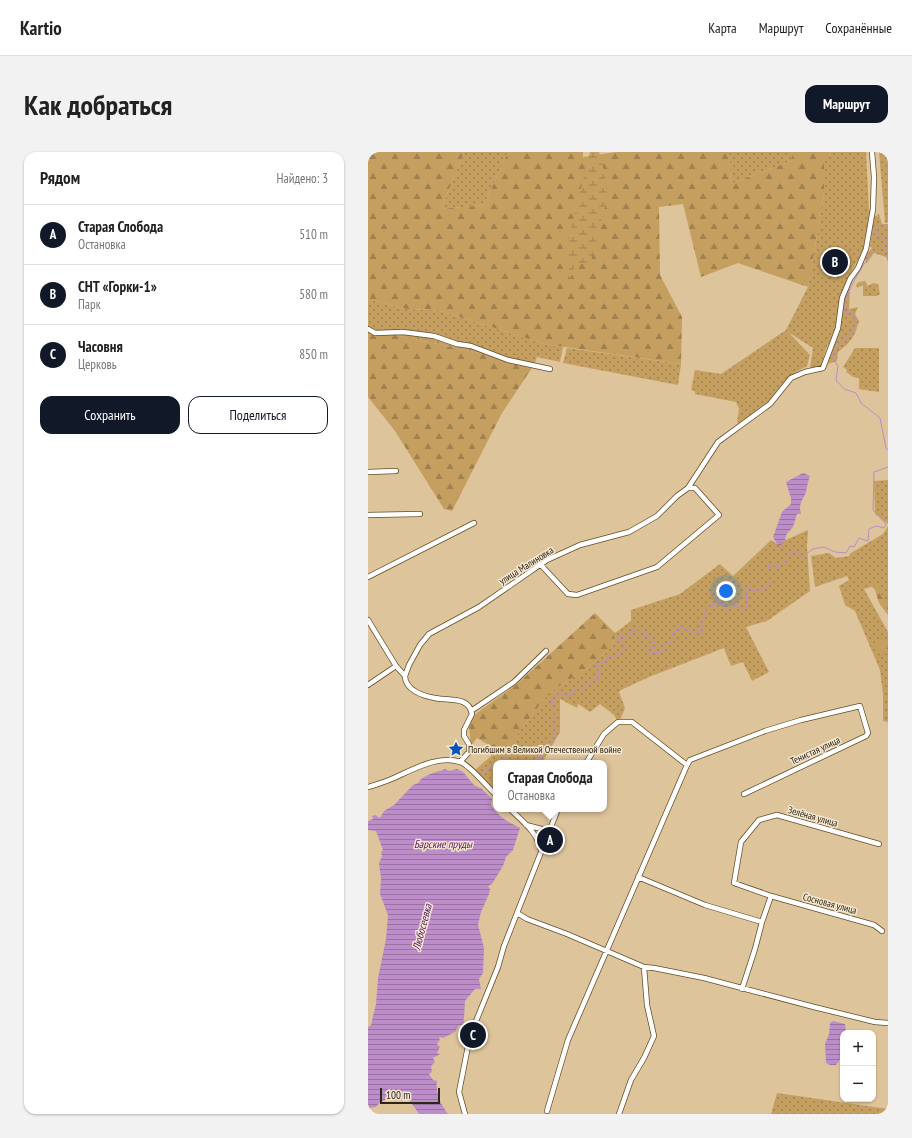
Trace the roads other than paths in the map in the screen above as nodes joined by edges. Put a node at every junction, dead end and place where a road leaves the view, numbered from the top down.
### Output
1 (872, 152) edge
2 (368, 330) edge
3 (550, 369) dead end
4 (396, 471) dead end
5 (368, 472) edge
6 (688, 488) junction
7 (420, 514) dead end
8 (368, 515) edge
9 (474, 523) dead end
10 (540, 564) junction
11 (368, 577) edge
12 (368, 620) edge
13 (373, 630) junction
14 (368, 633) edge
15 (546, 651) dead end
16 (396, 666) junction
17 (405, 676) junction
18 (368, 685) edge
19 (471, 711) junction
20 (588, 760) edge
21 (460, 762) junction
22 (687, 764) junction
23 (368, 787) edge
24 (493, 792) edge
25 (744, 794) dead end
26 (513, 812) edge
27 (557, 812) edge
28 (526, 825) junction
29 (549, 831) junction
30 (545, 841) junction
31 (540, 842) junction
32 (879, 844) dead end
33 (541, 851) junction
34 (638, 877) junction
35 (771, 896) junction
36 (517, 913) junction
37 (762, 922) junction
38 (882, 931) dead end
39 (606, 950) junction
40 (644, 967) junction
41 (742, 989) junction
42 (888, 1023) edge
43 (547, 1111) dead end
44 (465, 1114) edge
45 (620, 1114) edge

1 - 6 street
2 - 3 street
4 - 5 street
6 - 10 street, улица Малиновка
6 - 10 street
7 - 8 street
9 - 11 street
10 - 17 street, улица Малиновка
12 - 13 street
13 - 14 street
13 - 16 street
15 - 19 street
16 - 17 street
16 - 18 street
17 - 19 street
19 - 21 street
20 - 22 street
21 - 23 street
21 - 24 street
22 - 25 street, Тенистая улица
22 - 34 street
26 - 28 street
27 - 29 street
28 - 29 street
28 - 31 street
29 - 30 street
30 - 31 street
30 - 33 street
31 - 33 street
32 - 35 street, Зелёная улица
33 - 36 street
34 - 37 street
34 - 39 street
35 - 37 street
35 - 38 street, Сосновая улица
36 - 39 street
36 - 44 street
37 - 41 street
39 - 40 street
39 - 43 street
40 - 41 street
40 - 45 street
41 - 42 street

